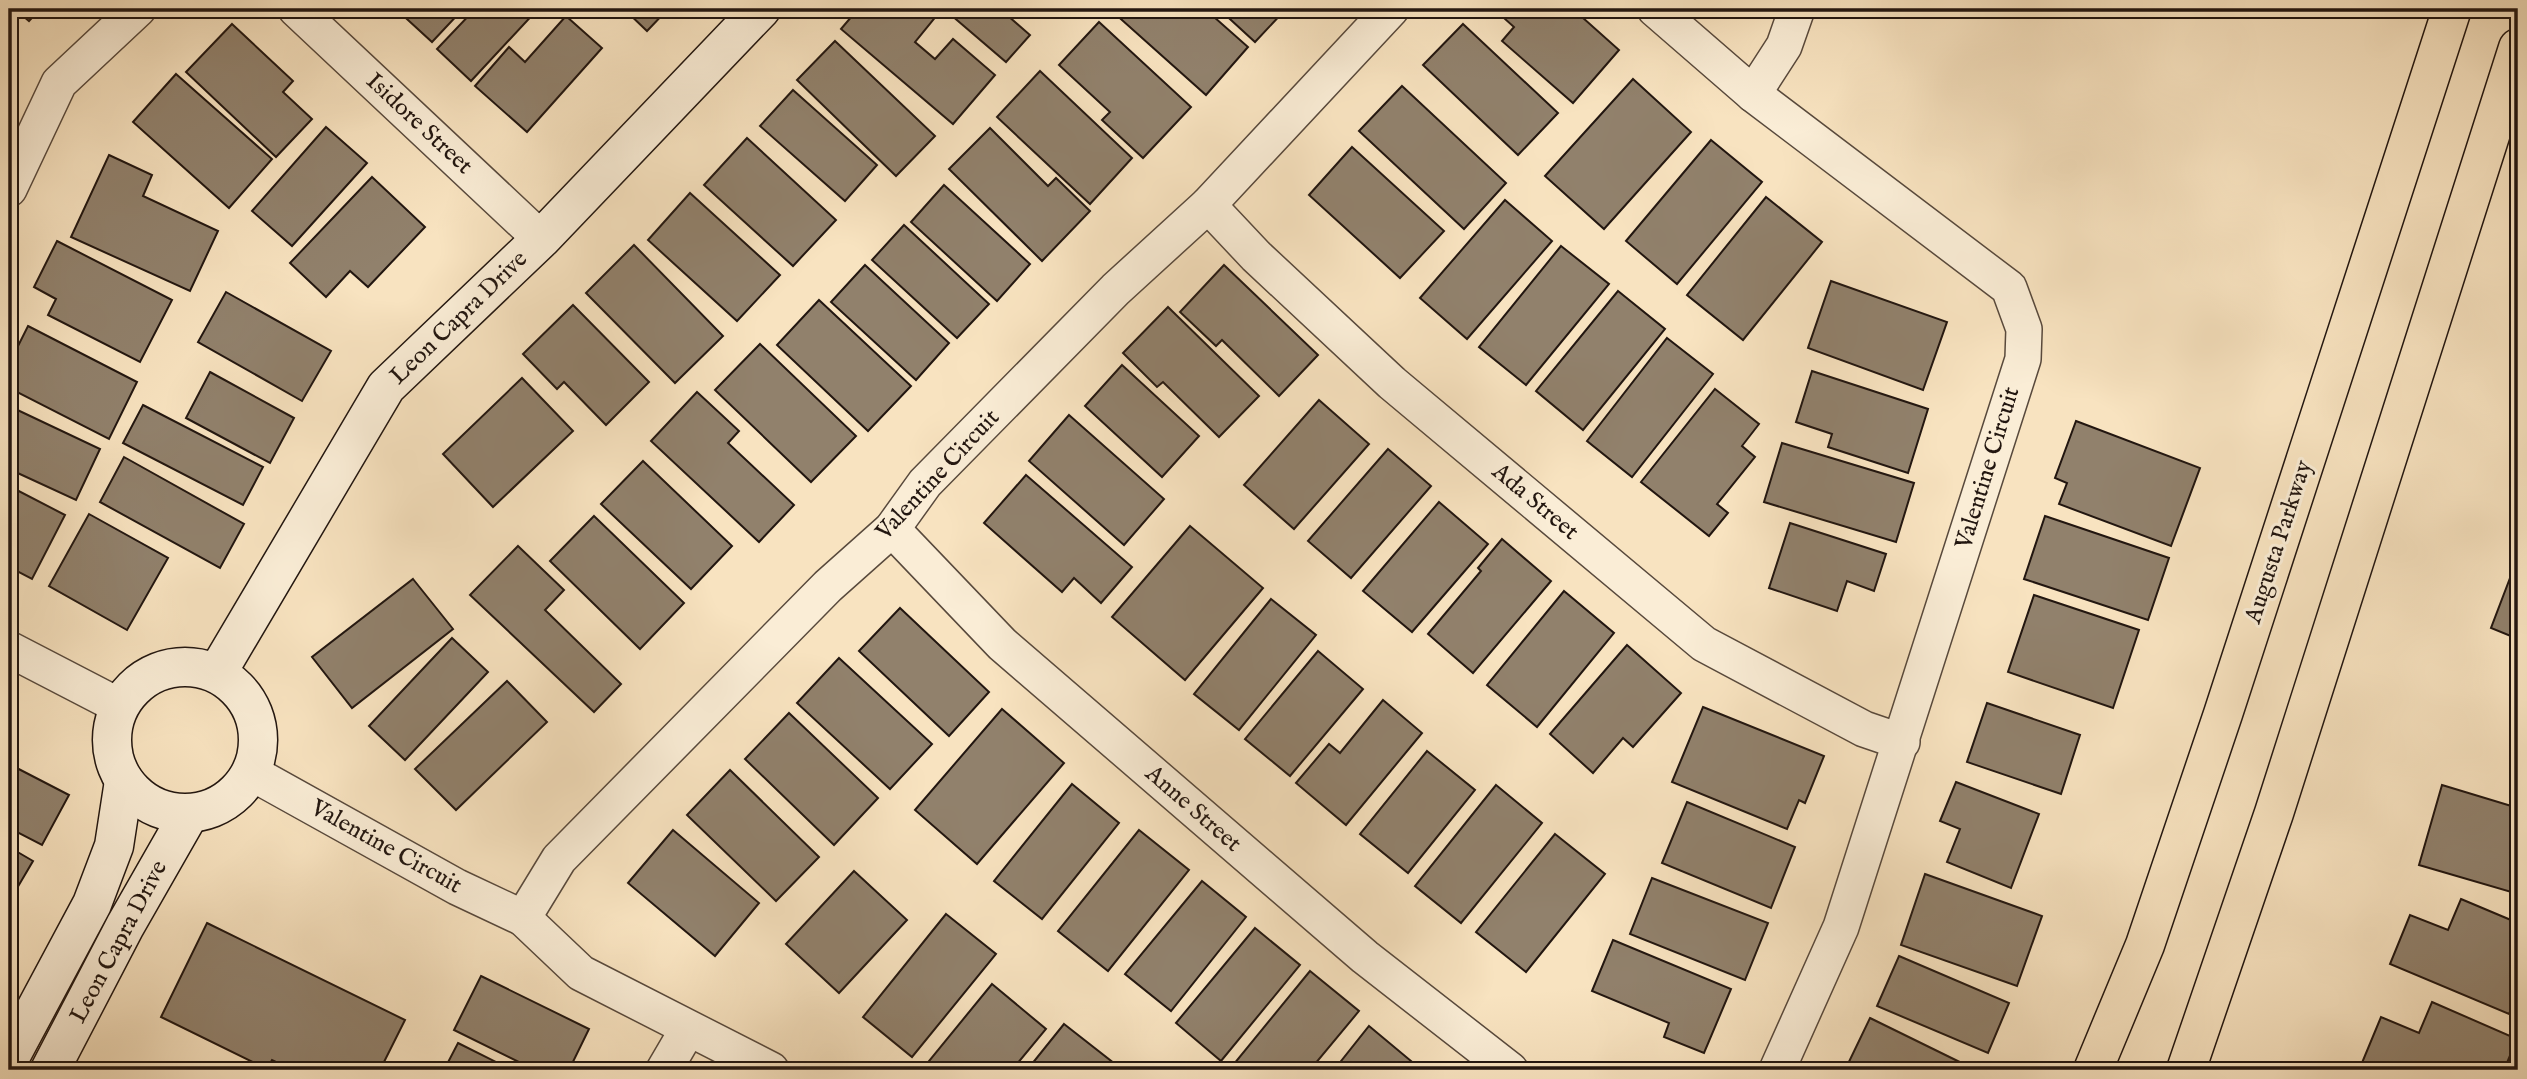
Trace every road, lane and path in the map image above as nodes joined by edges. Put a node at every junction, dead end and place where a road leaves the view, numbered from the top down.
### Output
1 (138, 9) edge
2 (296, 9) edge
3 (761, 9) edge
4 (1391, 9) edge
5 (1655, 9) edge
6 (1797, 9) edge
7 (2452, 9) edge
8 (2518, 48) edge
9 (1753, 94) junction
10 (9, 189) edge
11 (1208, 205) junction
12 (541, 239) junction
13 (891, 529) junction
14 (9, 649) edge
15 (217, 673) junction
16 (119, 706) junction
17 (1902, 743) junction
18 (251, 773) junction
19 (124, 781) junction
20 (189, 814) junction
21 (523, 918) junction
22 (688, 1028) junction
23 (9, 1059) edge
24 (50, 1070) edge
25 (664, 1070) edge
26 (771, 1070) edge
27 (1510, 1070) edge
28 (1777, 1070) edge
29 (2093, 1070) edge
30 (2186, 1070) edge

1 - 10 street
2 - 12 street, Isidore Street
3 - 12 street, Leon Capra Drive
4 - 11 street, Valentine Circuit
5 - 9 street, Valentine Circuit
6 - 9 street
7 - 29 main road, Augusta Parkway
8 - 30 main road
9 - 17 street, Valentine Circuit
11 - 13 street, Valentine Circuit
11 - 17 street, Ada Street
12 - 15 street, Leon Capra Drive
13 - 21 street, Valentine Circuit
13 - 27 street, Anne Street
14 - 16 street
15 - 16 street
15 - 18 street
16 - 19 street
17 - 28 street, Valentine Circuit
18 - 20 street
18 - 21 street, Valentine Circuit
19 - 20 street
19 - 23 street, Leon Capra Drive
20 - 24 street, Leon Capra Drive
21 - 22 street, Valentine Circuit
22 - 25 street
22 - 26 street, Valentine Circuit

